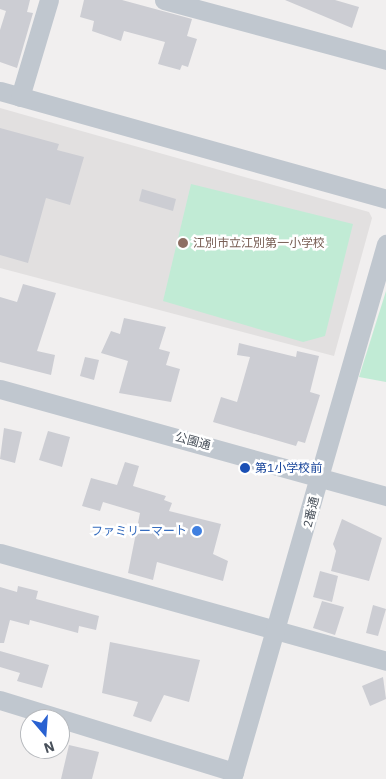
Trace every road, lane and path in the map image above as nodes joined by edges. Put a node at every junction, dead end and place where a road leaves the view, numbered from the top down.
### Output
1 (49, 0) edge
2 (164, 0) edge
3 (386, 60) edge
4 (0, 91) edge
5 (20, 97) junction
6 (386, 199) edge
7 (386, 244) edge
8 (0, 389) edge
9 (320, 476) junction
10 (386, 496) edge
11 (0, 553) edge
12 (274, 630) junction
13 (386, 661) edge
14 (0, 700) edge
15 (233, 776) edge

1 - 5 street
2 - 3 street
4 - 5 street
5 - 6 street
7 - 9 street, 2番通
8 - 9 street, 公園通
9 - 10 street, 公園通
9 - 12 street, 2番通
11 - 12 street
12 - 13 street
12 - 15 street, 2番通
14 - 15 street

